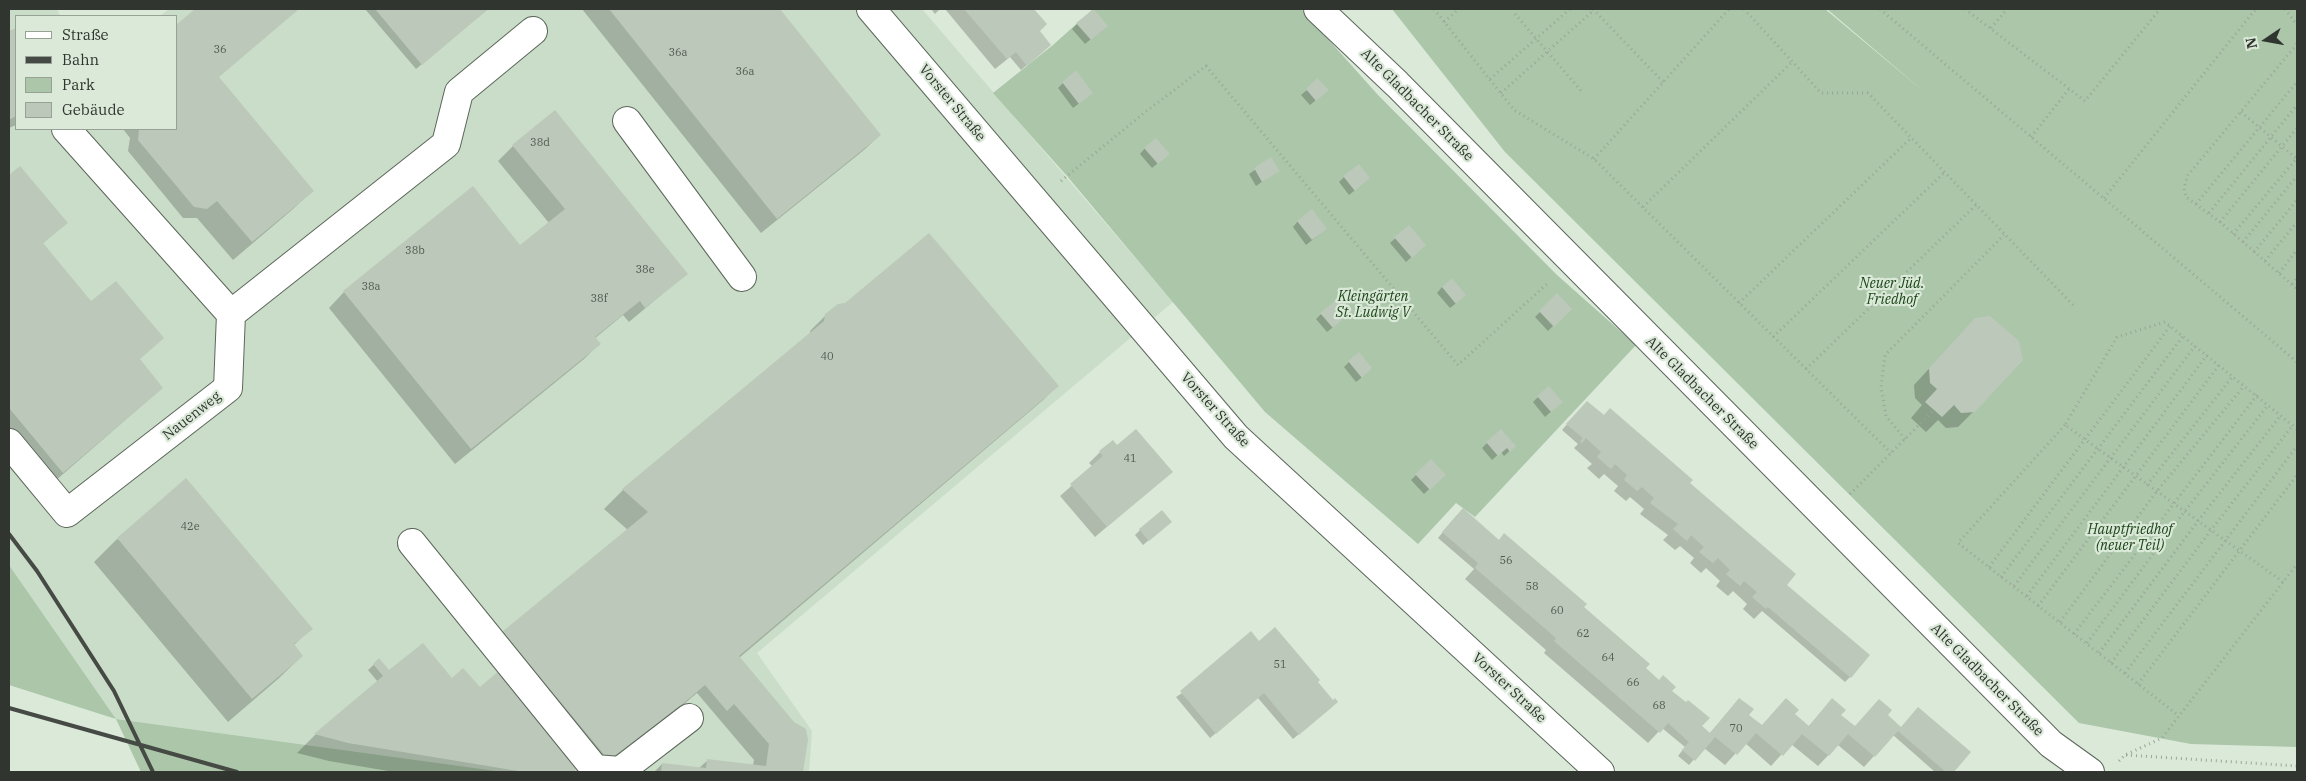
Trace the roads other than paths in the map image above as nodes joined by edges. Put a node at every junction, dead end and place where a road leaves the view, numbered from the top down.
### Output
1 (871, 9) edge
2 (1318, 9) edge
3 (533, 31) dead end
4 (627, 121) dead end
5 (67, 130) edge
6 (742, 276) dead end
7 (231, 314) junction
8 (9, 443) edge
9 (412, 544) dead end
10 (688, 718) dead end
11 (1600, 772) edge
12 (2090, 772) edge

1 - 11 street, Vorster Straße
2 - 12 street, Alte Gladbacher Straße
3 - 7 street
4 - 6 street
5 - 7 street
7 - 8 street, Nauenweg
9 - 10 street

